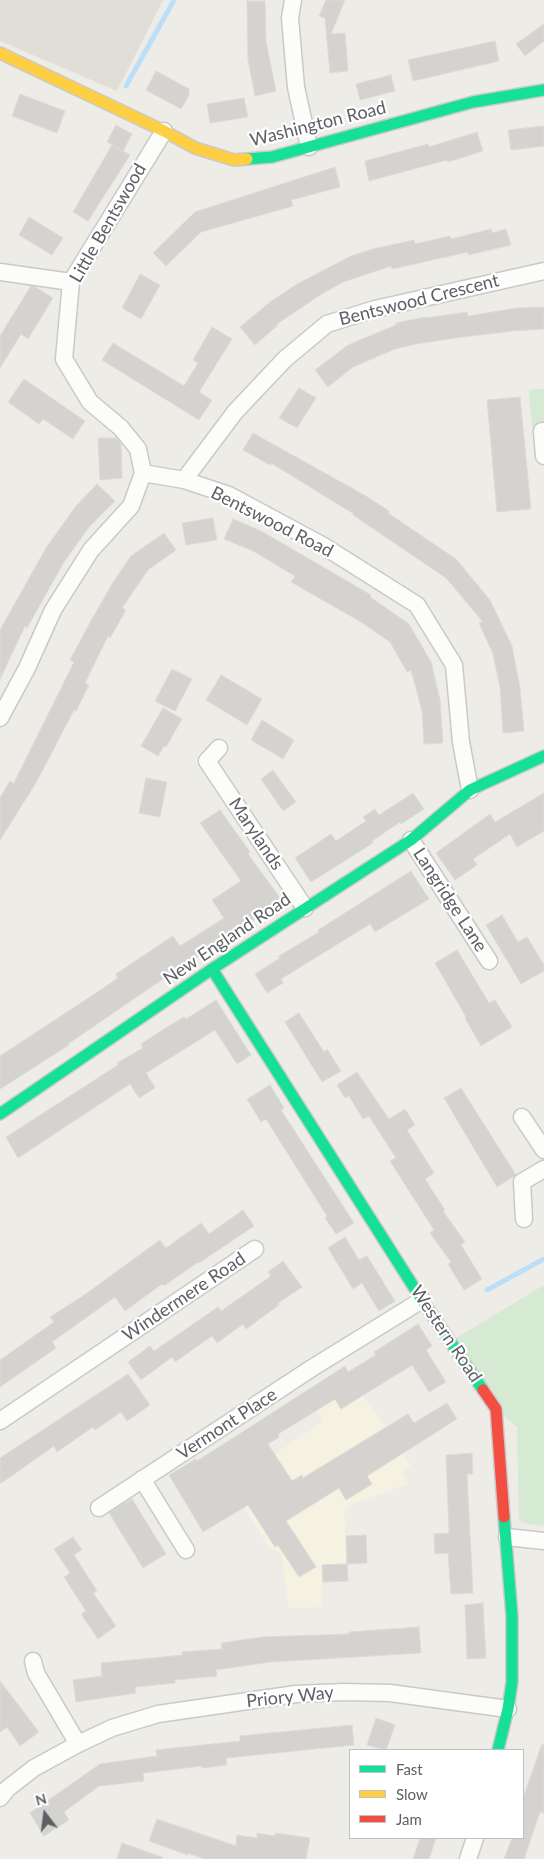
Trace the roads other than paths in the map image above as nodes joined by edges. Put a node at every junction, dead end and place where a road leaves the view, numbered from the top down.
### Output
1 (293, 0) edge
2 (0, 53) edge
3 (544, 90) edge
4 (164, 130) junction
5 (309, 146) junction
6 (544, 270) edge
7 (0, 272) edge
8 (71, 282) junction
9 (542, 431) dead end
10 (544, 456) edge
11 (143, 473) junction
12 (184, 480) junction
13 (0, 718) edge
14 (219, 748) dead end
15 (544, 756) edge
16 (470, 790) junction
17 (411, 840) junction
18 (305, 908) junction
19 (489, 961) dead end
20 (212, 968) junction
21 (0, 1114) edge
22 (522, 1117) dead end
23 (544, 1150) edge
24 (544, 1169) edge
25 (524, 1219) dead end
26 (255, 1249) dead end
27 (422, 1300) junction
28 (0, 1421) edge
29 (142, 1479) junction
30 (99, 1508) dead end
31 (507, 1537) junction
32 (544, 1541) edge
33 (186, 1550) dead end
34 (33, 1661) dead end
35 (508, 1709) junction
36 (78, 1744) junction
37 (498, 1749) edge
38 (0, 1798) edge
39 (476, 1839) edge
40 (468, 1859) edge

1 - 5 street
2 - 4 street, Washington Road
3 - 5 street, Washington Road
4 - 5 street, Washington Road
4 - 8 street, Little Bentswood
6 - 12 street, Bentswood Crescent
7 - 8 street
8 - 11 street, Little Bentswood
9 - 10 street
11 - 12 street, Bentswood Road
11 - 13 street
12 - 16 street, Bentswood Road
14 - 18 street, Marylands
15 - 16 street, New England Road
16 - 17 street, New England Road
17 - 18 street, New England Road
17 - 19 street, Langridge Lane
18 - 20 street, New England Road
20 - 21 street, New England Road
20 - 27 street, Western Road
22 - 23 street
24 - 25 street
26 - 28 street, Windermere Road
27 - 29 street, Vermont Place
27 - 31 street, Western Road
29 - 30 street, Vermont Place
29 - 33 street
31 - 32 street
31 - 35 street, Western Road
34 - 36 street
35 - 36 street, Priory Way
35 - 37 street, Western Road
36 - 38 street, Priory Way
39 - 40 street

